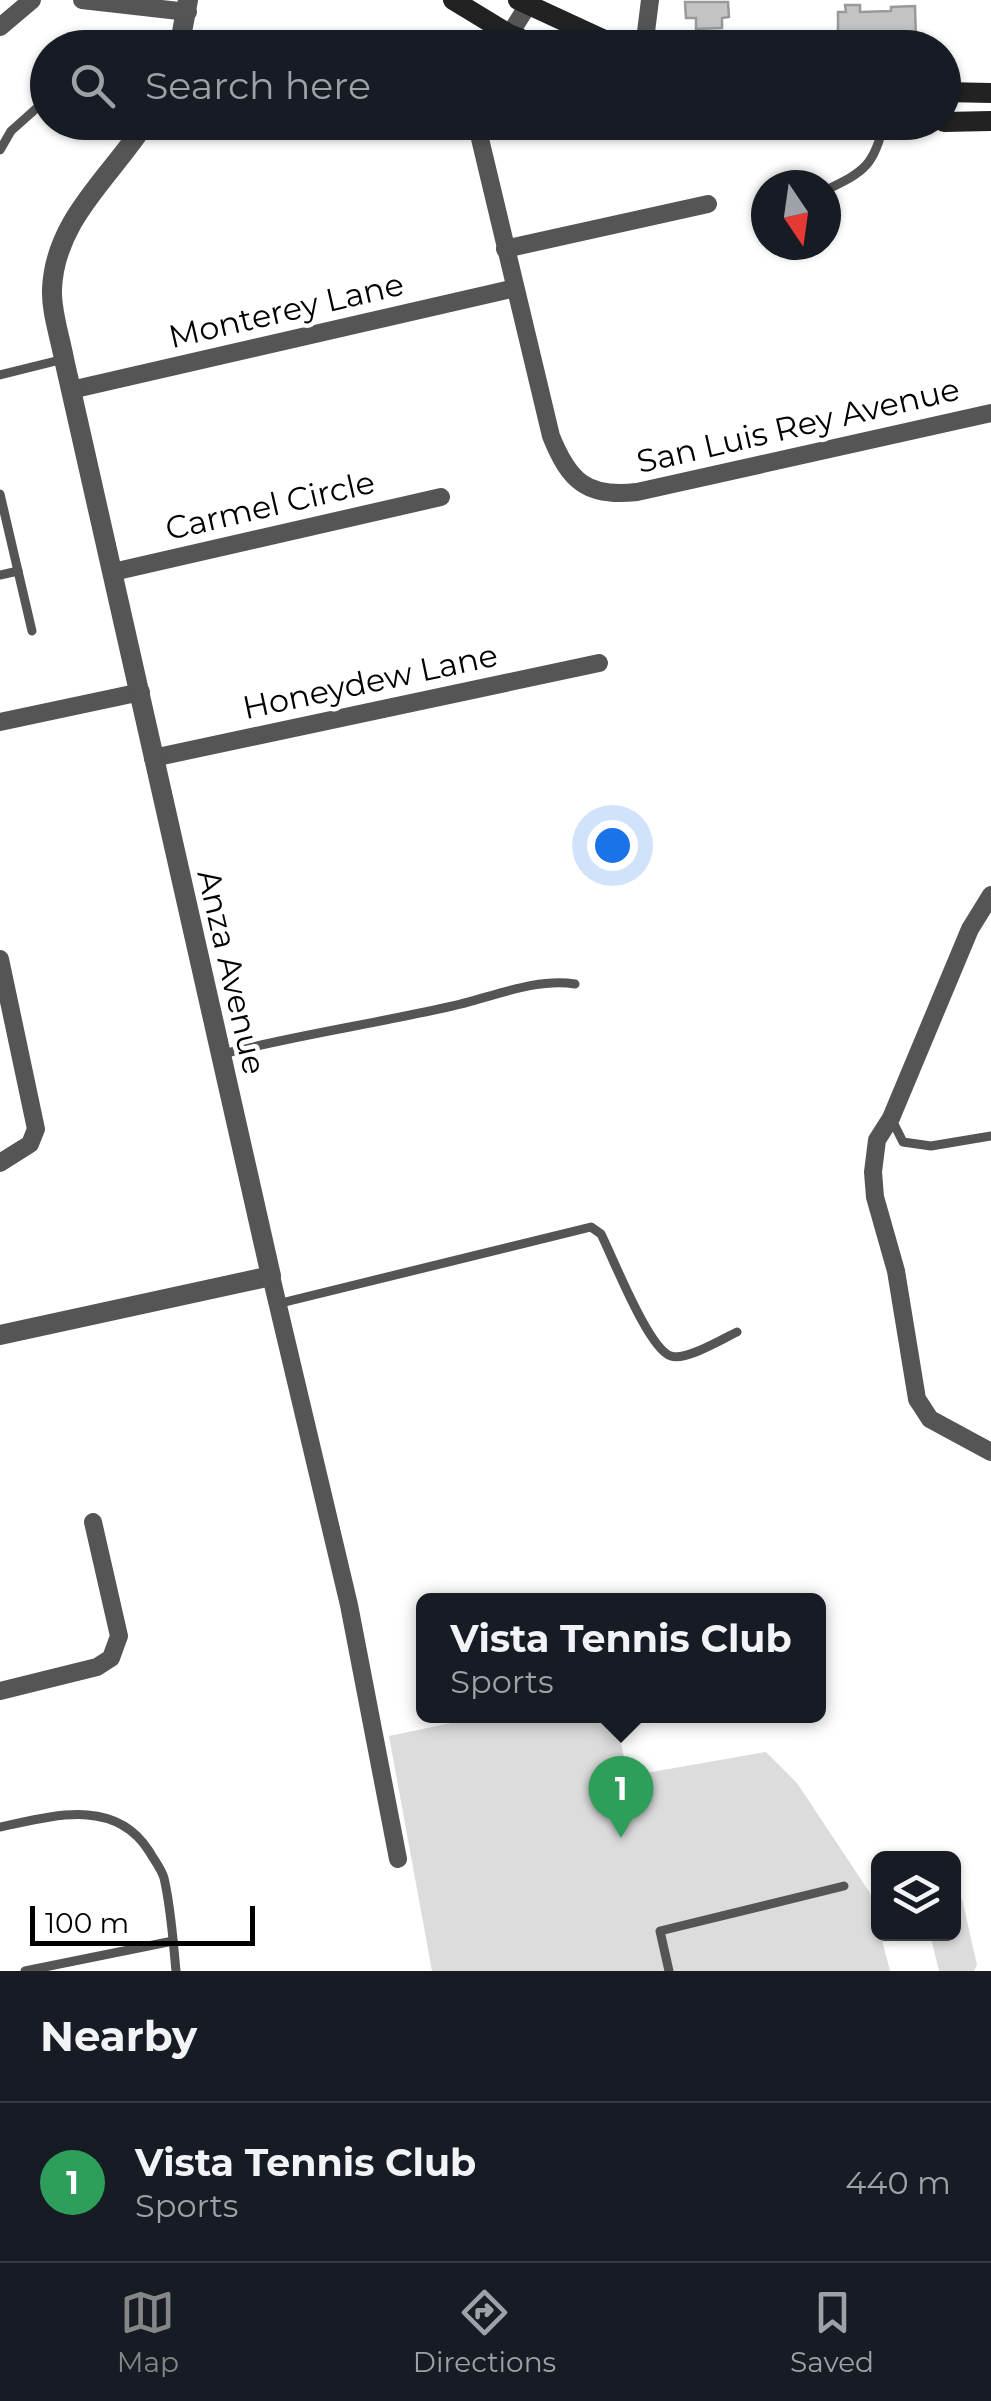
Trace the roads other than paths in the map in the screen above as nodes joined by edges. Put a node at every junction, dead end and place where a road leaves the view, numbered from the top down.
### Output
1 (32, 0) edge
2 (82, 0) edge
3 (452, 0) edge
4 (650, 0) edge
5 (523, 2) edge
6 (143, 4) edge
7 (188, 6) edge
8 (0, 27) edge
9 (491, 30) edge
10 (510, 30) edge
11 (583, 30) edge
12 (646, 30) edge
13 (961, 92) edge
14 (991, 92) edge
15 (30, 114) edge
16 (991, 121) edge
17 (961, 122) edge
18 (135, 140) edge
19 (480, 140) edge
20 (879, 140) edge
21 (0, 150) edge
22 (841, 183) edge
23 (708, 204) dead end
24 (506, 249) junction
25 (515, 288) junction
26 (64, 358) junction
27 (0, 374) edge
28 (71, 390) junction
29 (991, 413) edge
30 (0, 494) edge
31 (441, 497) dead end
32 (18, 571) junction
33 (113, 572) junction
34 (0, 575) edge
35 (32, 631) dead end
36 (599, 663) dead end
37 (141, 692) junction
38 (0, 722) edge
39 (153, 758) junction
40 (991, 894) edge
41 (0, 960) edge
42 (576, 984) dead end
43 (220, 1054) junction
44 (891, 1118) junction
45 (991, 1136) edge
46 (2, 1162) edge
47 (271, 1276) junction
48 (278, 1304) junction
49 (737, 1332) dead end
50 (0, 1335) edge
51 (991, 1452) edge
52 (92, 1522) dead end
53 (0, 1691) edge
54 (0, 1827) edge
55 (398, 1859) dead end
56 (844, 1886) dead end
57 (172, 1940) junction
58 (26, 1971) edge
59 (176, 1971) edge
60 (669, 1971) edge

1 - 8 street
2 - 6 street
3 - 9 main road
4 - 12 street
5 - 10 street
5 - 11 main road
6 - 7 street
13 - 14 main road
15 - 21 lane
16 - 17 main road
18 - 26 street, Anza Avenue
19 - 24 street, San Luis Rey Avenue
20 - 22 lane
23 - 24 street
24 - 25 street, San Luis Rey Avenue
25 - 28 street, Monterey Lane
25 - 29 street, San Luis Rey Avenue
26 - 27 lane
26 - 28 street, Anza Avenue
28 - 33 street, Anza Avenue
30 - 32 lane
31 - 33 street, Carmel Circle
32 - 34 lane
32 - 35 lane
33 - 37 street, Anza Avenue
36 - 39 street, Honeydew Lane
37 - 38 street
37 - 39 street, Anza Avenue
39 - 43 street, Anza Avenue
40 - 44 street
41 - 46 street
42 - 43 lane
43 - 47 street, Anza Avenue
44 - 45 lane
44 - 51 street
47 - 48 street, Anza Avenue
47 - 50 street
48 - 49 lane
48 - 55 street, Anza Avenue
52 - 53 street
54 - 57 lane
56 - 60 lane
57 - 58 lane
57 - 59 lane

